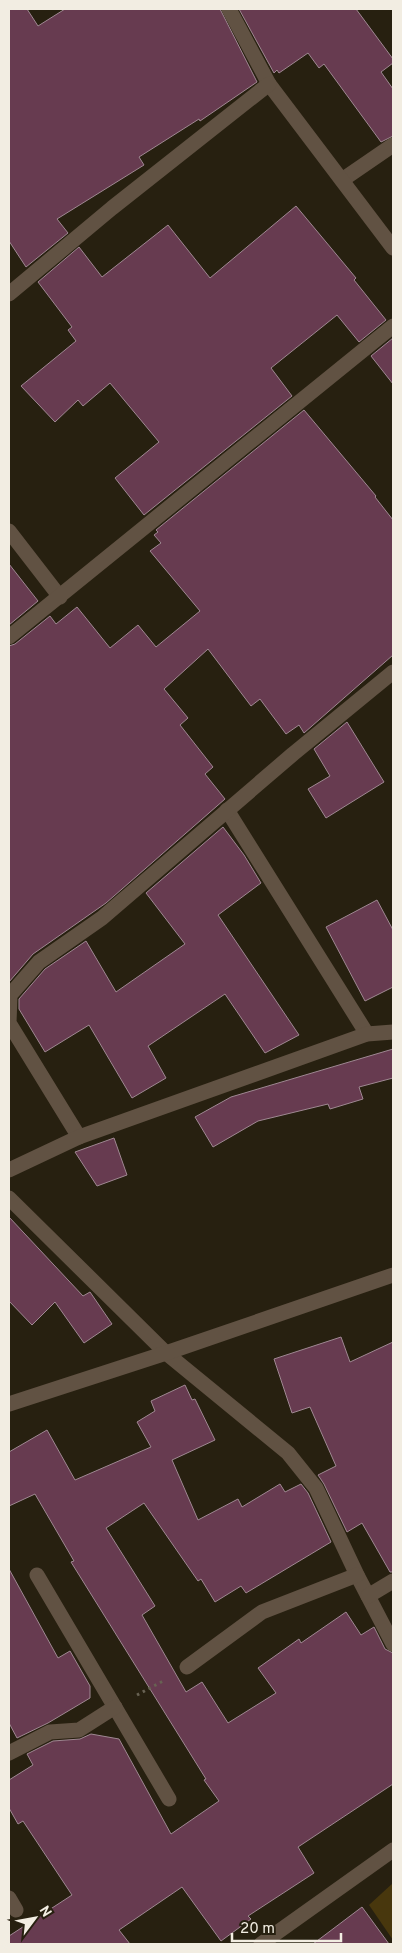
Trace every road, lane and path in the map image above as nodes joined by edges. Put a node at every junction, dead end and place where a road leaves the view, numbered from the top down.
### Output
1 (229, 9) edge
2 (269, 84) junction
3 (393, 145) edge
4 (342, 180) junction
5 (393, 248) edge
6 (9, 294) edge
7 (393, 326) edge
8 (9, 531) edge
9 (60, 597) junction
10 (9, 637) edge
11 (393, 672) edge
12 (227, 810) junction
13 (393, 1032) edge
14 (367, 1034) junction
15 (79, 1137) junction
16 (9, 1170) edge
17 (9, 1198) edge
18 (393, 1275) edge
19 (166, 1353) junction
20 (9, 1404) edge
21 (356, 1574) junction
22 (37, 1575) dead end
23 (393, 1581) edge
24 (368, 1596) junction
25 (393, 1644) edge
26 (187, 1668) joint
27 (115, 1708) junction
28 (9, 1753) edge
29 (169, 1799) dead end
30 (393, 1850) edge
31 (261, 1944) edge

1 - 2 street
2 - 4 street
2 - 6 street
3 - 4 street
4 - 5 street
7 - 9 street
8 - 9 street
9 - 10 street
11 - 12 street
12 - 14 street
12 - 15 street
13 - 14 street
14 - 15 street
15 - 16 street
17 - 19 street
18 - 19 street
19 - 20 street
19 - 21 street
21 - 24 street
21 - 26 street
22 - 27 street
23 - 24 street
24 - 25 street
26 - 27 path
27 - 28 street
27 - 29 street
30 - 31 street

